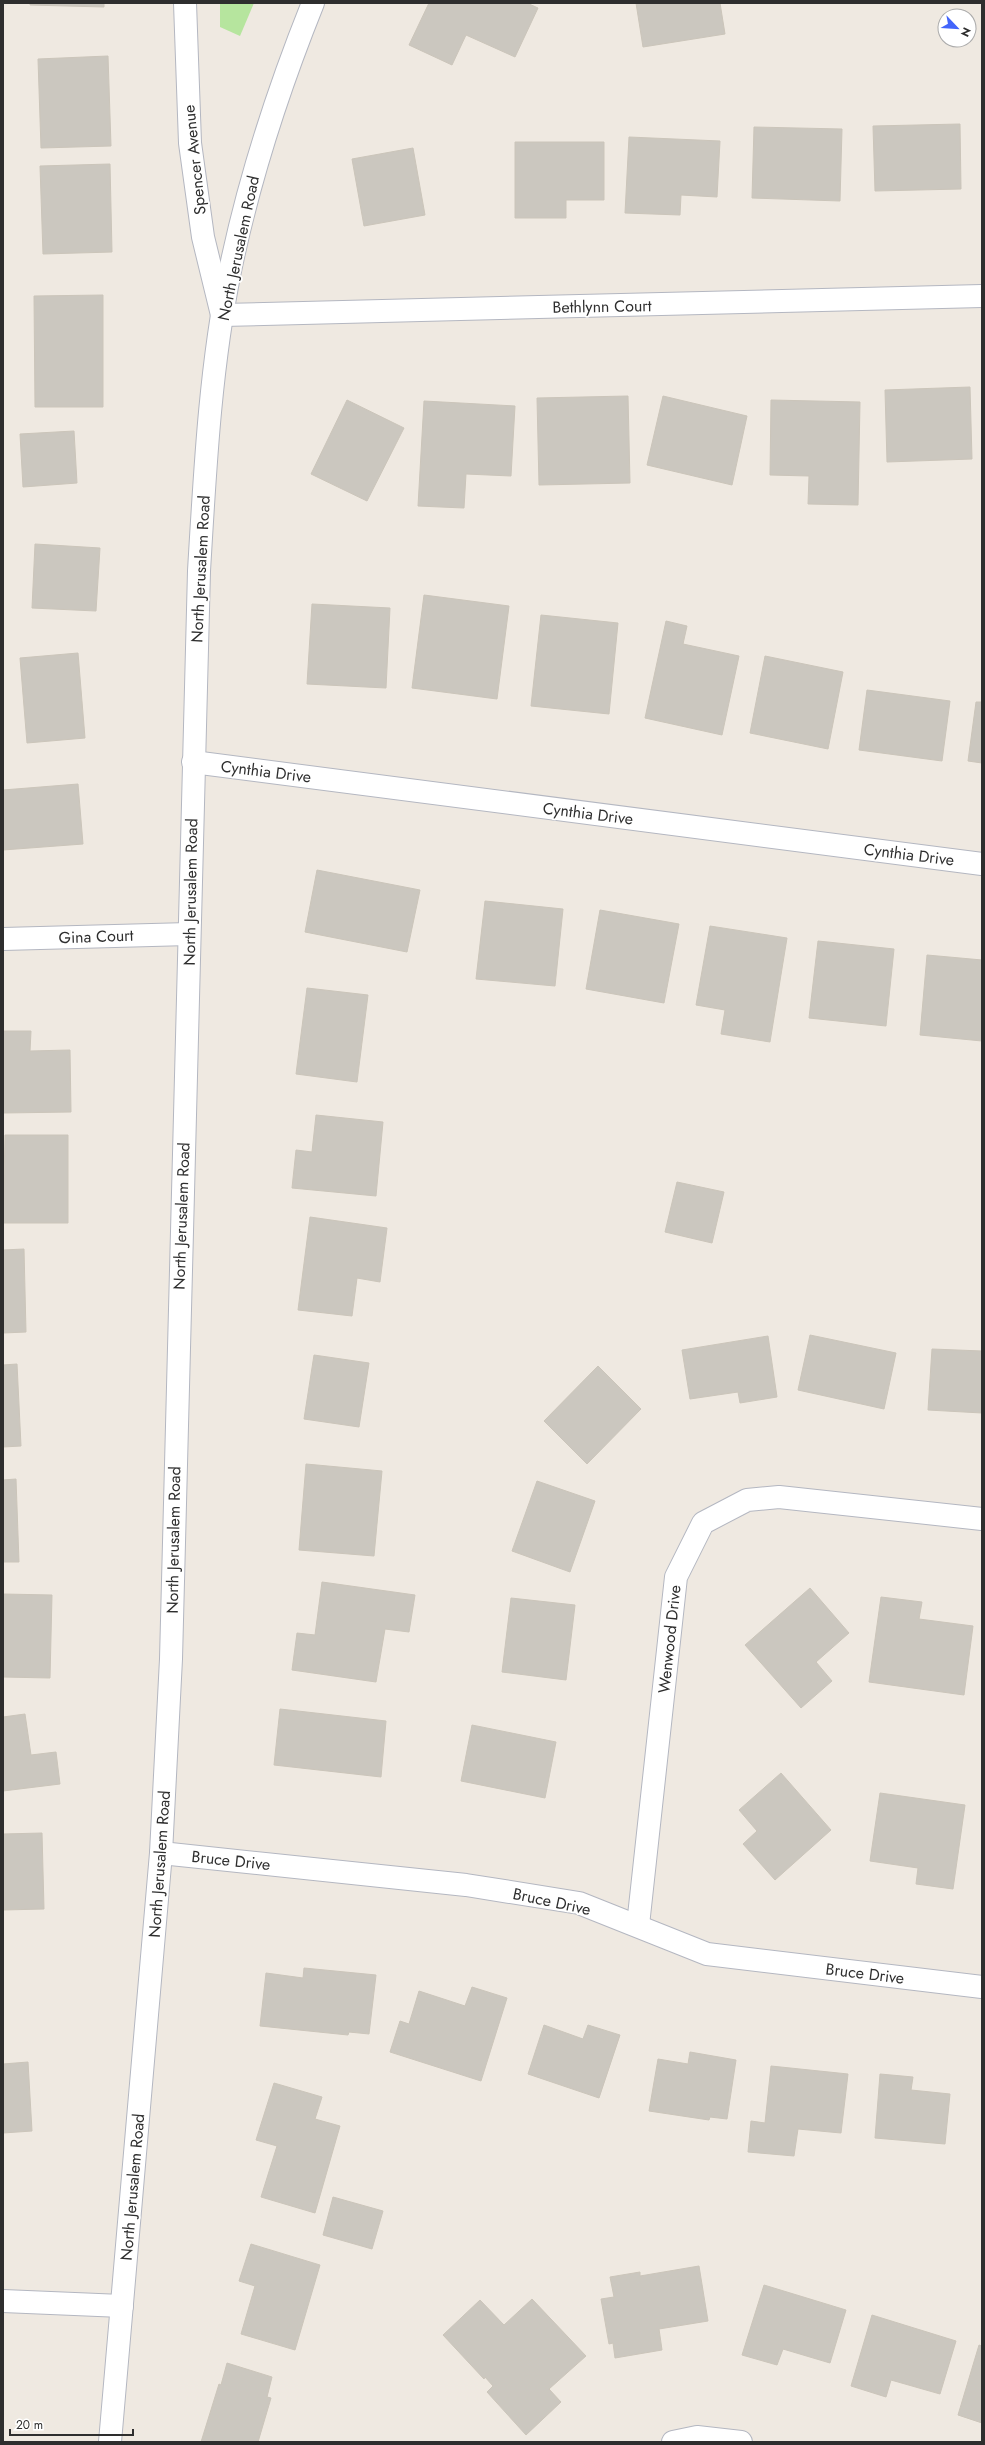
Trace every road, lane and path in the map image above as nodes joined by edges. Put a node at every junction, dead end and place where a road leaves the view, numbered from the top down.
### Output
1 (185, 3) edge
2 (313, 3) edge
3 (982, 296) edge
4 (222, 315) junction
5 (193, 762) junction
6 (982, 864) edge
7 (189, 934) junction
8 (3, 939) edge
9 (982, 1518) edge
10 (161, 1853) junction
11 (638, 1925) junction
12 (982, 1987) edge
13 (3, 2301) edge
14 (122, 2306) junction
15 (110, 2442) edge
16 (673, 2442) edge
17 (741, 2442) edge

1 - 4 street, Spencer Avenue
2 - 4 street, North Jerusalem Road
3 - 4 street, Bethlynn Court
4 - 5 street, North Jerusalem Road
5 - 6 street, Cynthia Drive
5 - 7 street, North Jerusalem Road
7 - 8 street, Gina Court
7 - 10 street, North Jerusalem Road
9 - 11 street, Wenwood Drive
10 - 11 street, Bruce Drive
10 - 14 street, North Jerusalem Road
11 - 12 street, Bruce Drive
13 - 14 street
14 - 15 street, North Jerusalem Road
16 - 17 street

